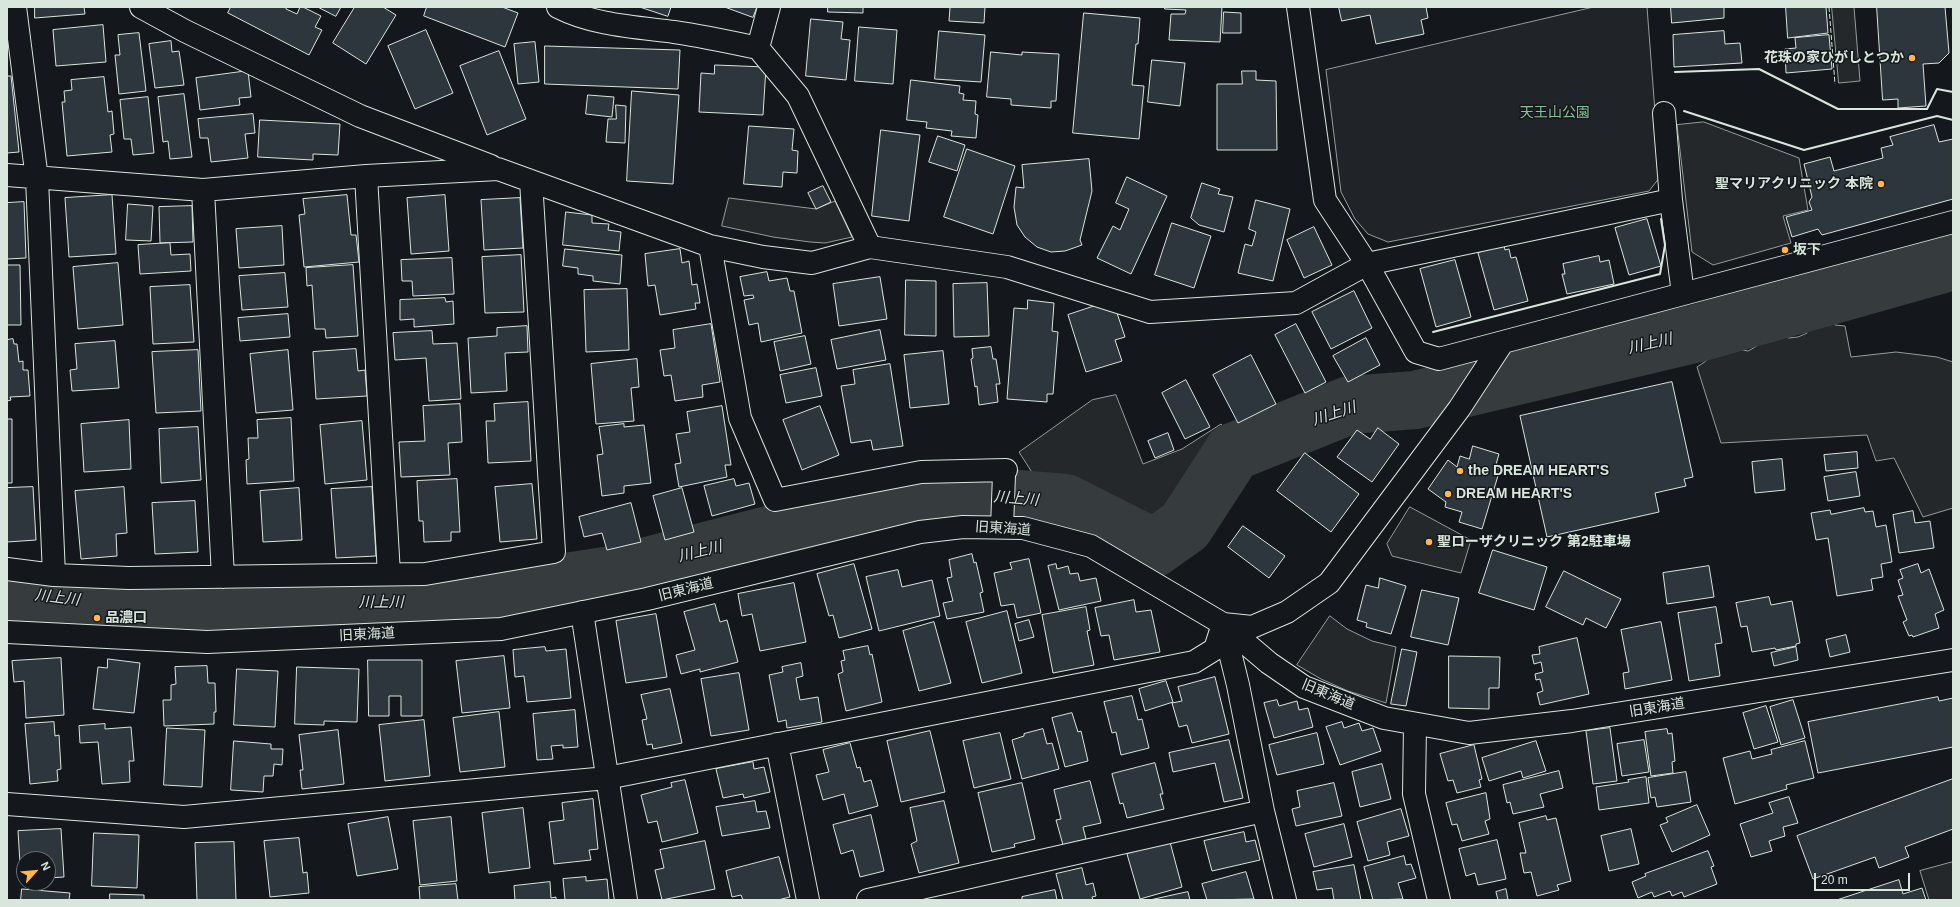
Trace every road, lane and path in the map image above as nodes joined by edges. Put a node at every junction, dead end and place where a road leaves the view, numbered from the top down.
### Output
1 (15, 7) edge
2 (141, 7) edge
3 (558, 7) edge
4 (769, 7) edge
5 (1298, 7) edge
6 (758, 48) junction
7 (1664, 113) dead end
8 (498, 169) junction
9 (7, 175) edge
10 (366, 176) junction
11 (37, 179) junction
12 (531, 181) junction
13 (203, 190) junction
14 (1671, 200) junction
15 (1953, 222) edge
16 (710, 246) junction
17 (870, 247) junction
18 (1367, 264) junction
19 (1682, 294) junction
20 (1499, 348) junction
21 (1002, 519) junction
22 (7, 569) edge
23 (390, 574) junction
24 (54, 575) junction
25 (223, 577) junction
26 (582, 612) junction
27 (1223, 624) junction
28 (7, 632) edge
29 (1953, 660) edge
30 (1415, 724) junction
31 (777, 744) junction
32 (607, 778) junction
33 (7, 804) edge
34 (1263, 811) junction
35 (626, 900) edge
36 (808, 900) edge
37 (868, 900) edge
38 (1285, 900) edge
39 (1439, 900) edge

1 - 11 street
2 - 8 street
3 - 6 street
4 - 6 street
5 - 18 street
6 - 17 street
7 - 14 street
8 - 10 street
8 - 12 street
9 - 11 street
10 - 13 street
10 - 23 street
11 - 13 street
11 - 24 street
12 - 16 street
12 - 23 street
13 - 25 street
14 - 18 street
14 - 19 street
15 - 19 street
16 - 17 street
16 - 21 street
17 - 18 street
18 - 20 street
19 - 20 street
20 - 27 street
21 - 26 street, 旧東海道
21 - 27 street, 旧東海道
22 - 24 street
23 - 25 street
24 - 25 street
26 - 28 street, 旧東海道
26 - 32 street
27 - 30 street, 旧東海道
27 - 31 street
27 - 34 street
29 - 30 street, 旧東海道
30 - 39 street
31 - 32 street
31 - 36 street
32 - 33 street
32 - 35 street
34 - 37 street
34 - 38 street

